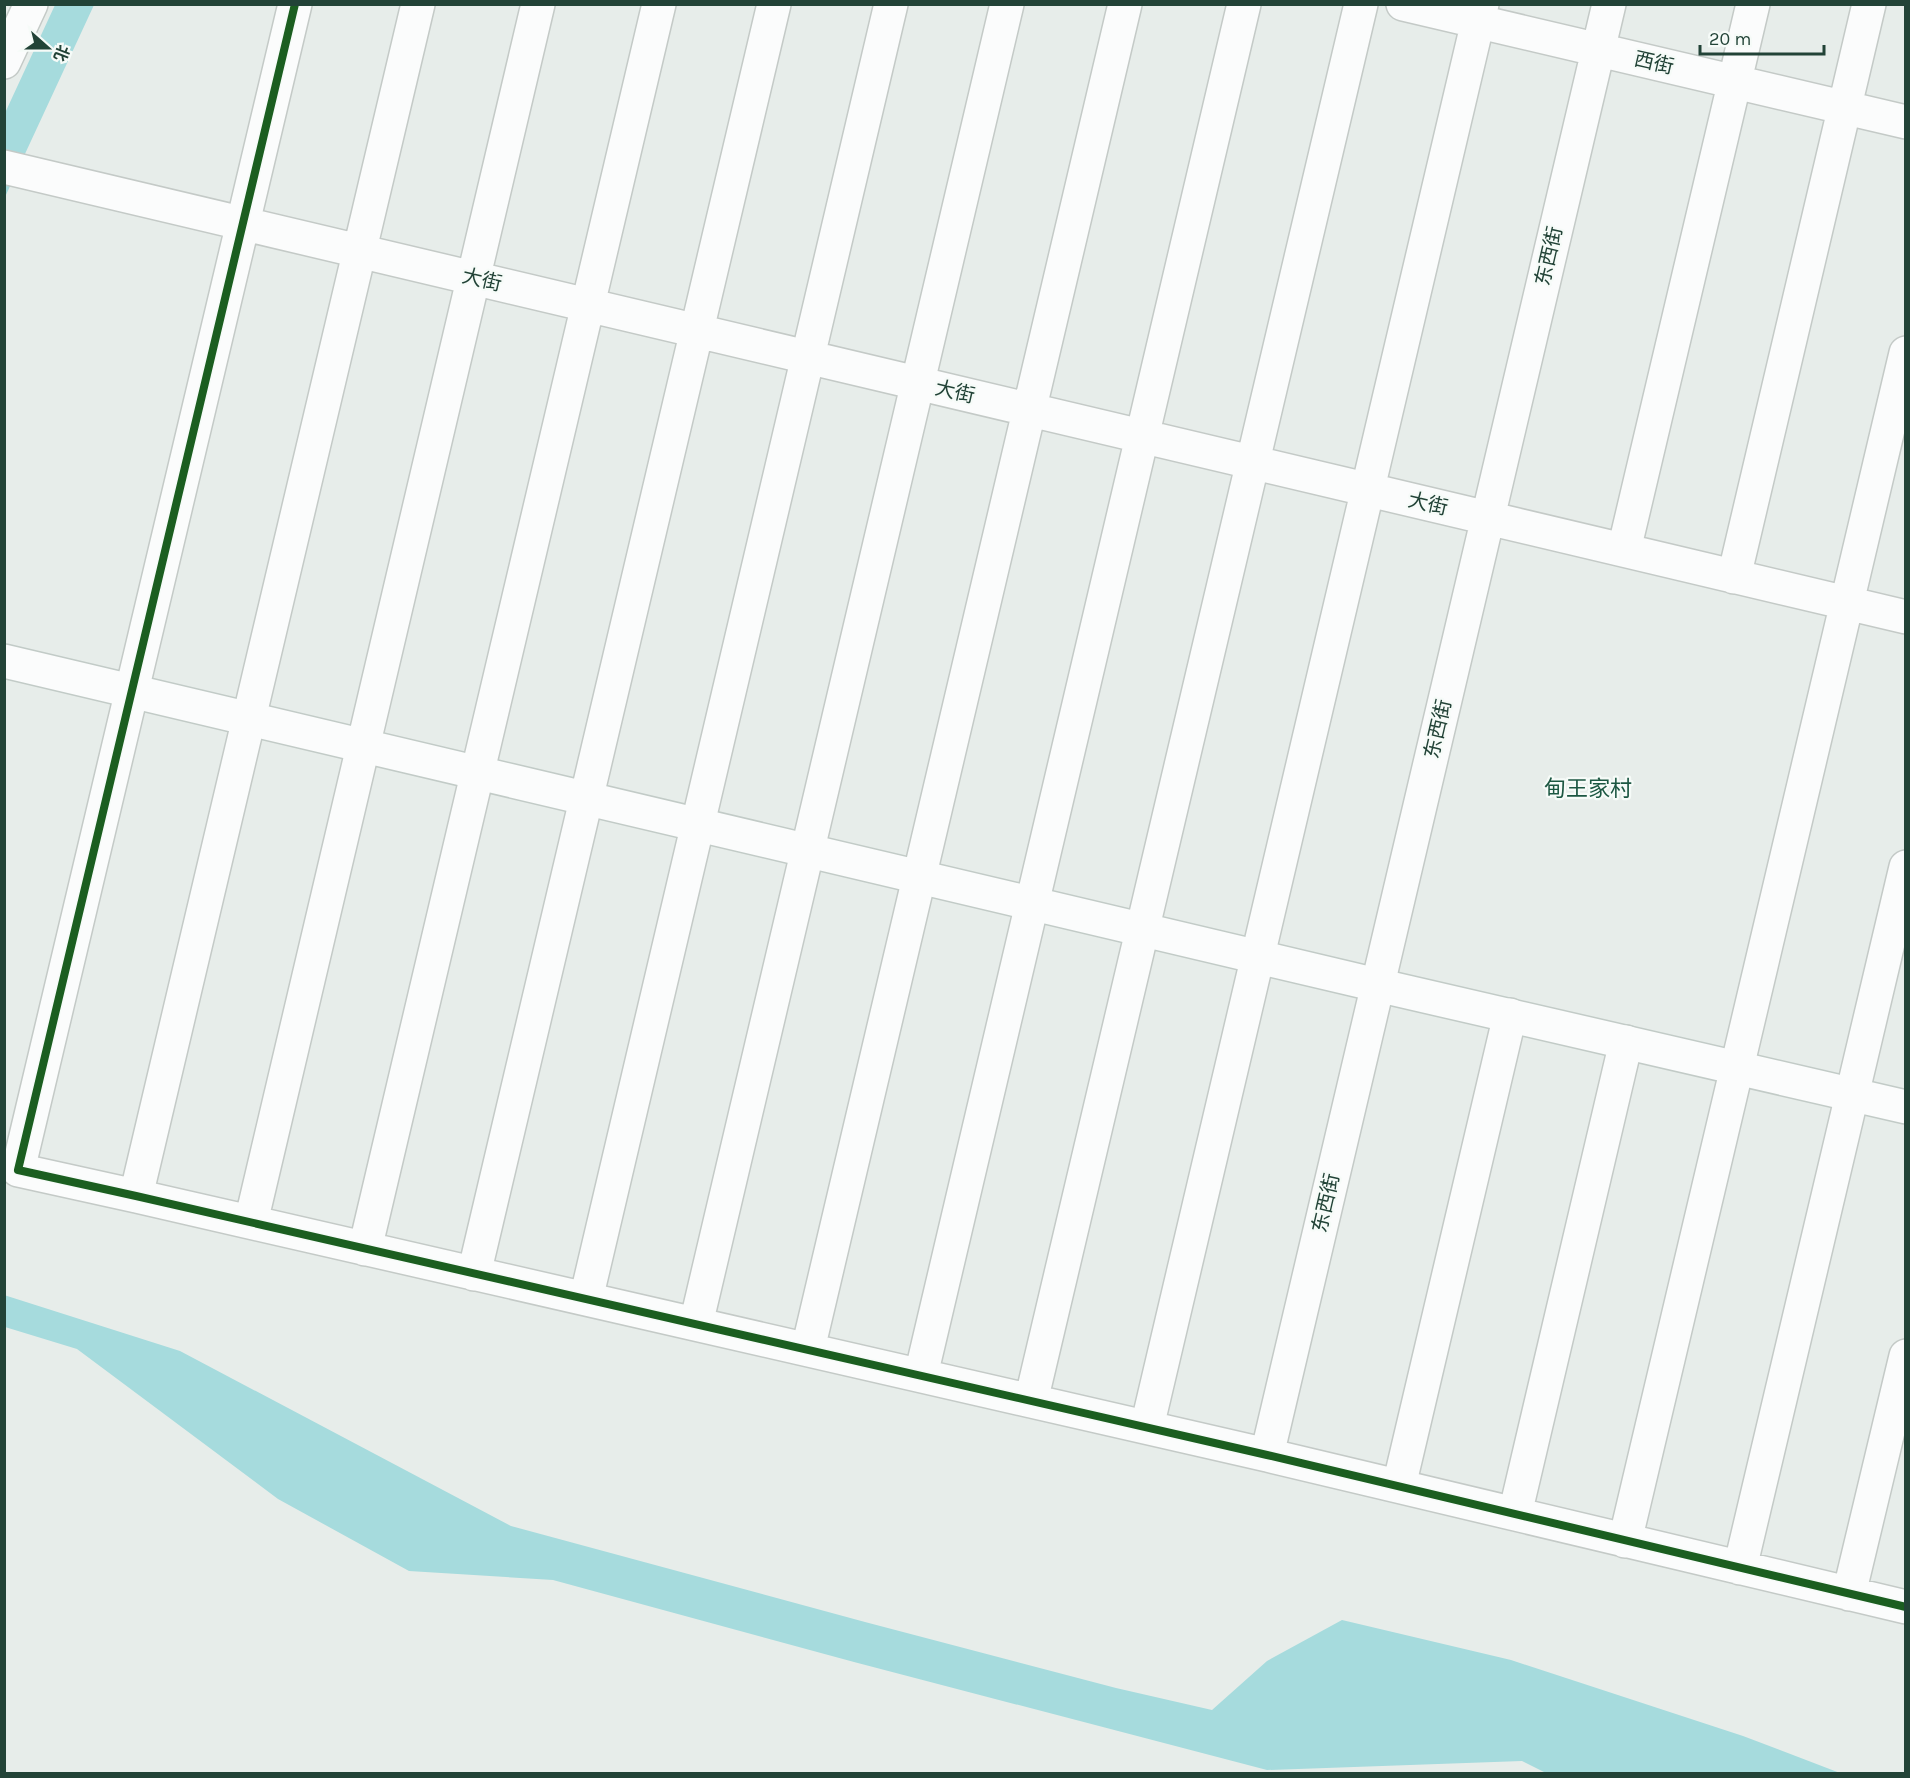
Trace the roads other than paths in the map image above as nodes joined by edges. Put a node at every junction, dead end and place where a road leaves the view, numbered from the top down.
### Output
1 (31, 4) edge
2 (295, 4) edge
3 (418, 4) edge
4 (538, 4) edge
5 (659, 4) edge
6 (774, 4) edge
7 (891, 4) edge
8 (1007, 4) edge
9 (1125, 4) edge
10 (1245, 4) edge
11 (1361, 4) edge
12 (1403, 4) edge
13 (1609, 4) edge
14 (1753, 4) edge
15 (1869, 4) edge
16 (1480, 13) edge
17 (1598, 50) junction
18 (4, 62) edge
19 (1734, 82) junction
20 (1845, 108) junction
21 (1905, 122) edge
22 (4, 166) edge
23 (243, 223) junction
24 (360, 251) junction
25 (474, 278) junction
26 (587, 305) junction
27 (697, 331) junction
28 (1905, 353) edge
29 (808, 357) junction
30 (918, 383) junction
31 (1030, 410) junction
32 (1143, 436) junction
33 (1252, 463) junction
34 (1368, 490) junction
35 (1487, 519) junction
36 (1624, 550) junction
37 (1734, 577) junction
38 (1846, 603) junction
39 (1905, 617) edge
40 (4, 661) edge
41 (133, 692) junction
42 (249, 719) junction
43 (363, 746) junction
44 (477, 773) junction
45 (586, 798) junction
46 (698, 825) junction
47 (807, 850) junction
48 (1905, 867) edge
49 (919, 877) junction
50 (1032, 903) junction
51 (1142, 929) junction
52 (1258, 956) junction
53 (1377, 985) junction
54 (1510, 1015) junction
55 (1626, 1042) junction
56 (1737, 1068) junction
57 (1852, 1094) junction
58 (1905, 1107) edge
59 (136, 1196) junction
60 (251, 1222) junction
61 (365, 1249) junction
62 (474, 1274) junction
63 (586, 1299) junction
64 (696, 1324) junction
65 (808, 1349) junction
66 (1905, 1356) edge
67 (921, 1375) junction
68 (1031, 1401) junction
69 (1147, 1427) junction
70 (1268, 1455) junction
71 (1399, 1486) junction
72 (1515, 1514) junction
73 (1625, 1540) junction
74 (1740, 1568) junction
75 (1849, 1594) junction
76 (1905, 1607) edge

1 - 18 street
2 - 23 street
3 - 24 street
4 - 25 street
5 - 26 street
6 - 27 street
7 - 29 street
8 - 30 street
9 - 31 street
10 - 32 street
11 - 33 street
12 - 16 street, 西街
13 - 17 street, 东西街
14 - 19 street
15 - 20 street
16 - 17 street, 西街
16 - 34 street
17 - 19 street, 西街
17 - 35 street, 东西街
19 - 20 street, 西街
19 - 36 street
20 - 21 street, 西街
20 - 37 street
22 - 23 street, 大街
23 - 24 street, 大街
23 - 41 street
24 - 25 street, 大街
24 - 42 street
25 - 26 street, 大街
25 - 43 street
26 - 27 street, 大街
26 - 44 street
27 - 29 street, 大街
27 - 45 street
28 - 38 street
29 - 30 street, 大街
29 - 46 street
30 - 31 street, 大街
30 - 47 street
31 - 32 street, 大街
31 - 49 street
32 - 33 street, 大街
32 - 50 street
33 - 34 street, 大街
33 - 51 street
34 - 35 street, 大街
34 - 52 street
35 - 36 street, 大街
35 - 53 street, 东西街
36 - 37 street, 大街
37 - 38 street, 大街
38 - 39 street, 大街
38 - 56 street
40 - 41 street
41 - 42 street
41 - 59 street
42 - 43 street
42 - 59 street
43 - 44 street
43 - 60 street
44 - 45 street
44 - 61 street
45 - 46 street
45 - 62 street
46 - 47 street
46 - 63 street
47 - 49 street
47 - 64 street
48 - 57 street
49 - 50 street
49 - 65 street
50 - 51 street
50 - 67 street
51 - 52 street
51 - 68 street
52 - 53 street
52 - 69 street
53 - 54 street
53 - 70 street, 东西街
54 - 55 street
54 - 71 street
55 - 56 street
55 - 72 street
56 - 57 street
56 - 73 street
57 - 58 street
57 - 74 street
59 - 60 street
60 - 61 street
61 - 62 street
62 - 63 street
63 - 64 street
64 - 65 street
65 - 67 street
66 - 75 street
67 - 68 street
68 - 69 street
69 - 70 street
70 - 71 street
71 - 72 street
72 - 73 street
73 - 74 street
74 - 75 street
75 - 76 street

